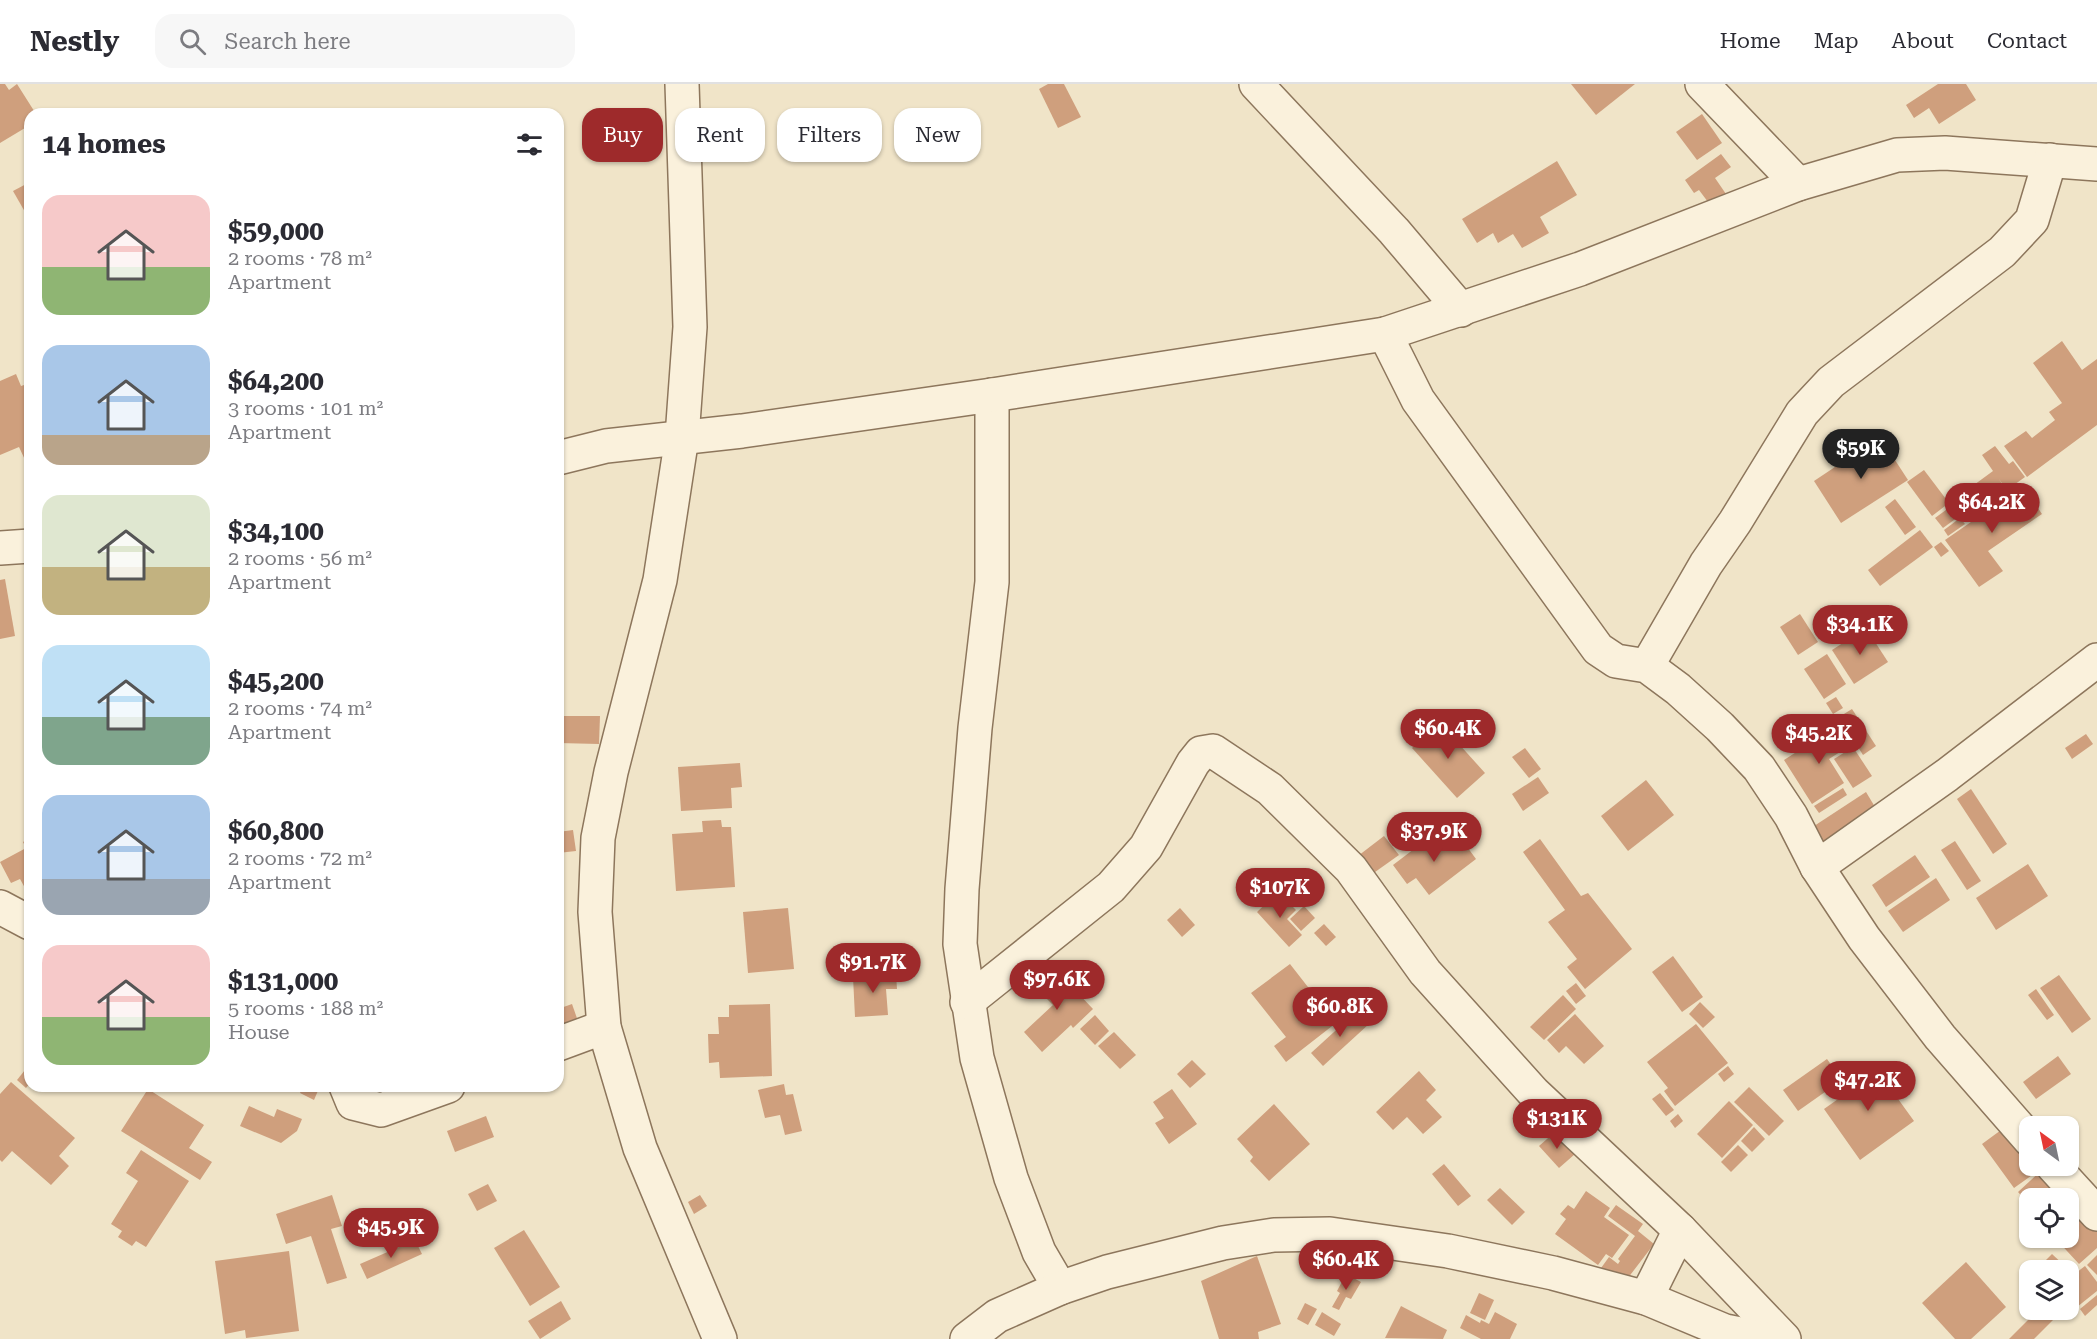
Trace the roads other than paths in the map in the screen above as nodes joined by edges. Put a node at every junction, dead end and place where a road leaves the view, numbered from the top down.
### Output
1 (682, 84) edge
2 (1256, 84) edge
3 (1702, 84) edge
4 (2050, 160) junction
5 (2097, 164) edge
6 (1798, 184) junction
7 (1461, 310) junction
8 (1385, 334) junction
9 (992, 394) junction
10 (682, 437) junction
11 (564, 456) edge
12 (24, 546) edge
13 (0, 548) edge
14 (2097, 660) edge
15 (1647, 666) junction
16 (1817, 867) junction
17 (0, 907) edge
18 (24, 920) edge
19 (967, 1002) junction
20 (604, 1027) junction
21 (564, 1042) edge
22 (348, 1092) edge
23 (431, 1092) edge
24 (2019, 1127) edge
25 (2062, 1176) edge
26 (2097, 1214) edge
27 (1680, 1230) junction
28 (1060, 1288) junction
29 (1646, 1298) junction
30 (720, 1339) edge
31 (967, 1339) edge
32 (1765, 1339) edge
33 (1784, 1339) edge

1 - 10 street
2 - 7 street
3 - 6 street
4 - 5 street
4 - 6 street
4 - 15 street
6 - 7 street
7 - 8 street
8 - 9 street
8 - 15 street
9 - 10 street
9 - 19 street
10 - 11 street
10 - 20 street
12 - 13 street
14 - 16 street
15 - 16 street
16 - 24 street
17 - 18 street
19 - 27 street
19 - 28 street
20 - 21 street
20 - 30 street
22 - 23 street
25 - 26 street
27 - 29 street
27 - 33 street
28 - 29 street
28 - 31 street
29 - 32 street

